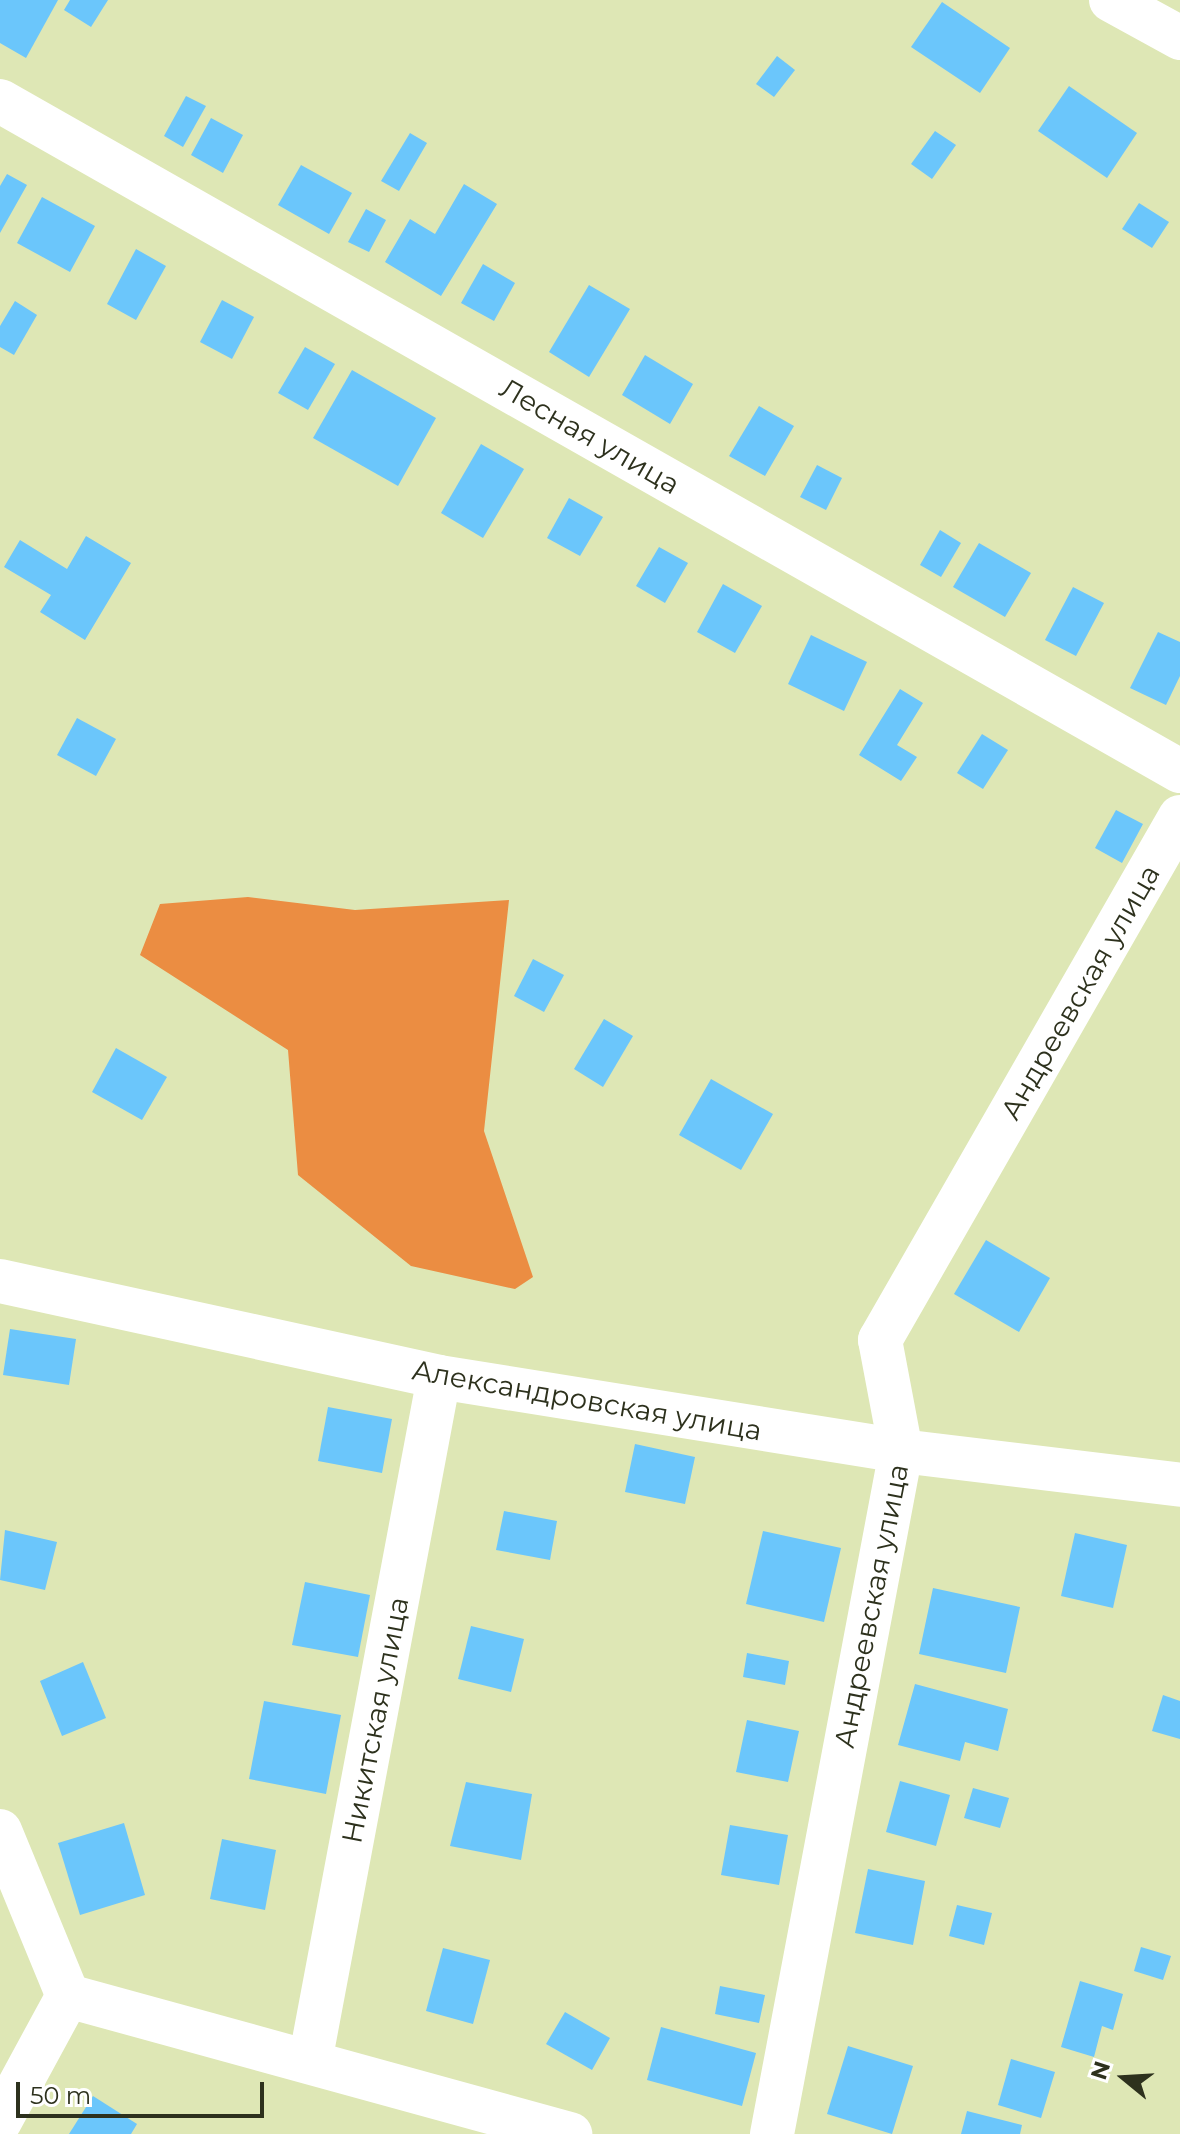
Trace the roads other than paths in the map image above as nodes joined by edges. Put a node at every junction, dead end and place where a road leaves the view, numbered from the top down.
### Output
1 (1111, 0) edge
2 (1180, 38) edge
3 (0, 101) edge
4 (1180, 771) edge
5 (1180, 817) edge
6 (0, 1281) edge
7 (439, 1377) junction
8 (901, 1451) junction
9 (1180, 1485) edge
10 (0, 1831) edge
11 (68, 1996) junction
12 (310, 2062) junction
13 (0, 2121) edge
14 (570, 2134) edge
15 (772, 2134) edge

1 - 2 street
3 - 4 street, Лесная улица
5 - 8 street, Андреевская улица
6 - 7 street, Александровская улица
7 - 8 street, Александровская улица
7 - 12 street, Никитская улица
8 - 9 street, Александровская улица
8 - 15 street, Андреевская улица
10 - 11 street
11 - 12 street
11 - 13 street
12 - 14 street

